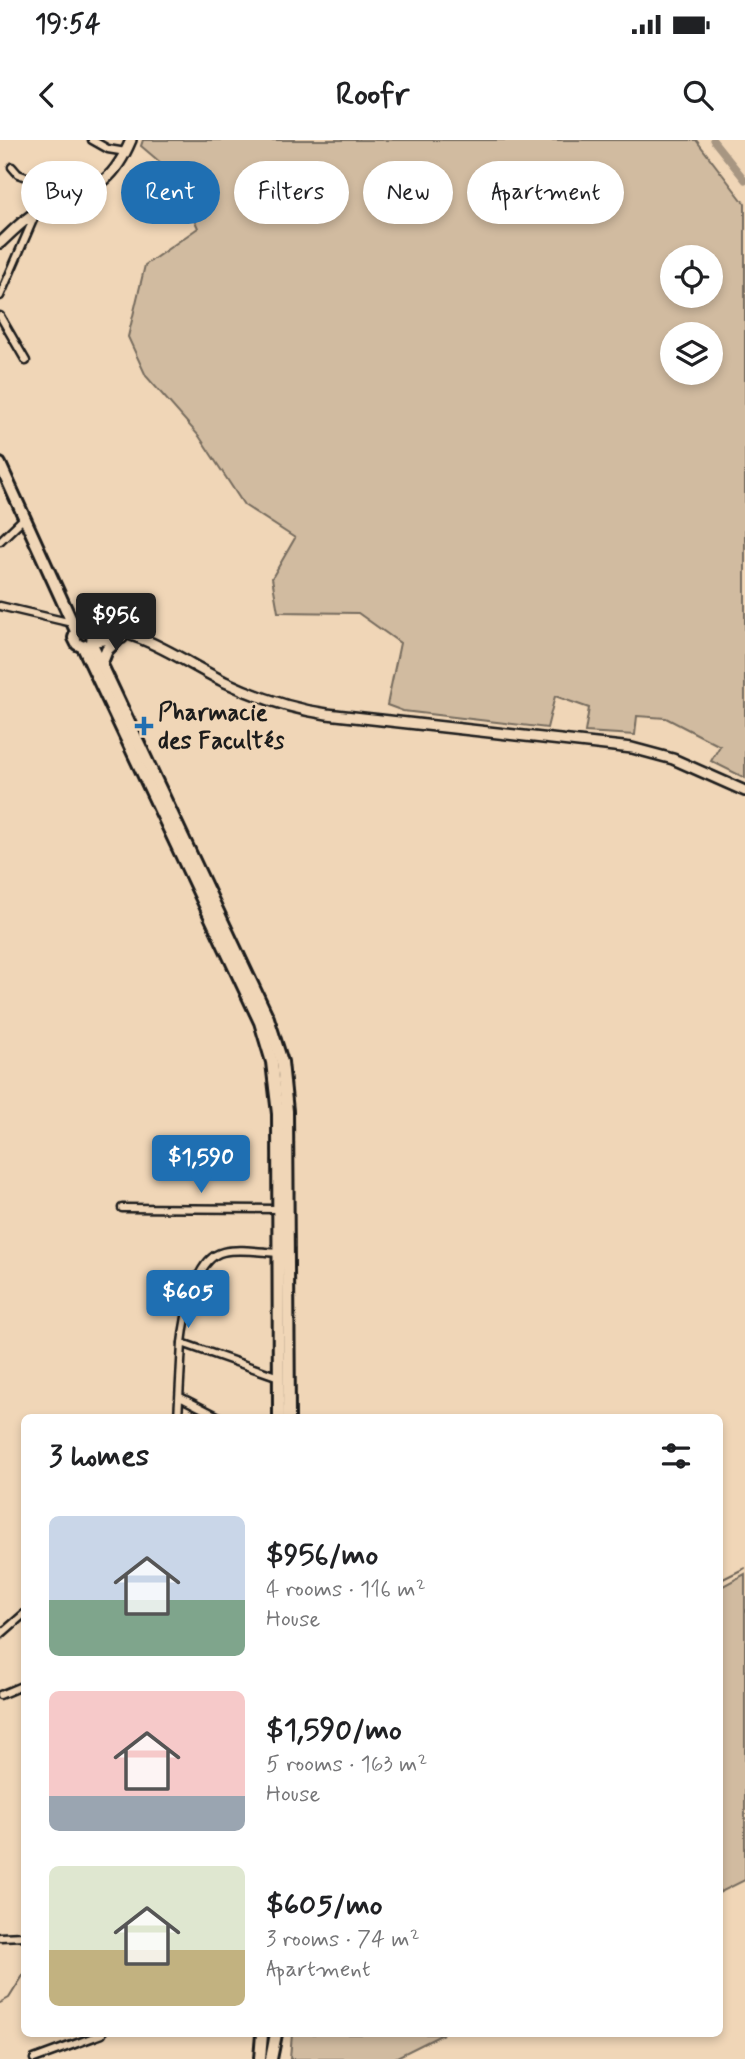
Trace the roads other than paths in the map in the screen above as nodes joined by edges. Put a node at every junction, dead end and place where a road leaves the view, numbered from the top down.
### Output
1 (92, 140) edge
2 (131, 140) edge
3 (126, 152) junction
4 (12, 167) dead end
5 (21, 175) edge
6 (107, 175) edge
7 (22, 224) edge
8 (32, 224) edge
9 (0, 242) edge
10 (0, 296) edge
11 (0, 316) edge
12 (26, 361) dead end
13 (0, 464) edge
14 (25, 517) junction
15 (0, 541) edge
16 (0, 606) edge
17 (85, 635) junction
18 (134, 636) junction
19 (119, 638) junction
20 (101, 665) junction
21 (745, 791) edge
22 (122, 1208) dead end
23 (279, 1209) junction
24 (278, 1253) junction
25 (182, 1343) junction
26 (279, 1377) junction
27 (180, 1397) junction
28 (178, 1414) edge
29 (213, 1414) edge
30 (279, 1414) edge
31 (289, 1414) edge
32 (21, 1617) edge
33 (0, 1635) edge
34 (21, 1686) edge
35 (0, 1695) edge
36 (21, 1936) edge
37 (0, 1937) edge
38 (94, 2037) edge
39 (262, 2037) edge
40 (275, 2037) edge
41 (34, 2059) edge
42 (260, 2059) edge
43 (271, 2059) edge

1 - 3 street
2 - 3 street
3 - 6 street
4 - 5 street
7 - 9 street
8 - 10 street
11 - 12 street
13 - 14 highway
14 - 15 street
14 - 17 highway
16 - 17 street
17 - 18 street
17 - 19 street
17 - 20 highway
17 - 23 highway
18 - 19 street
18 - 21 street
19 - 20 highway
20 - 31 highway
22 - 23 street
23 - 24 highway
24 - 25 street
24 - 26 highway
25 - 26 street
25 - 27 street
26 - 30 highway
27 - 28 street
27 - 29 street
32 - 33 street
34 - 35 street
36 - 37 street
38 - 41 street
39 - 42 highway
40 - 43 highway

